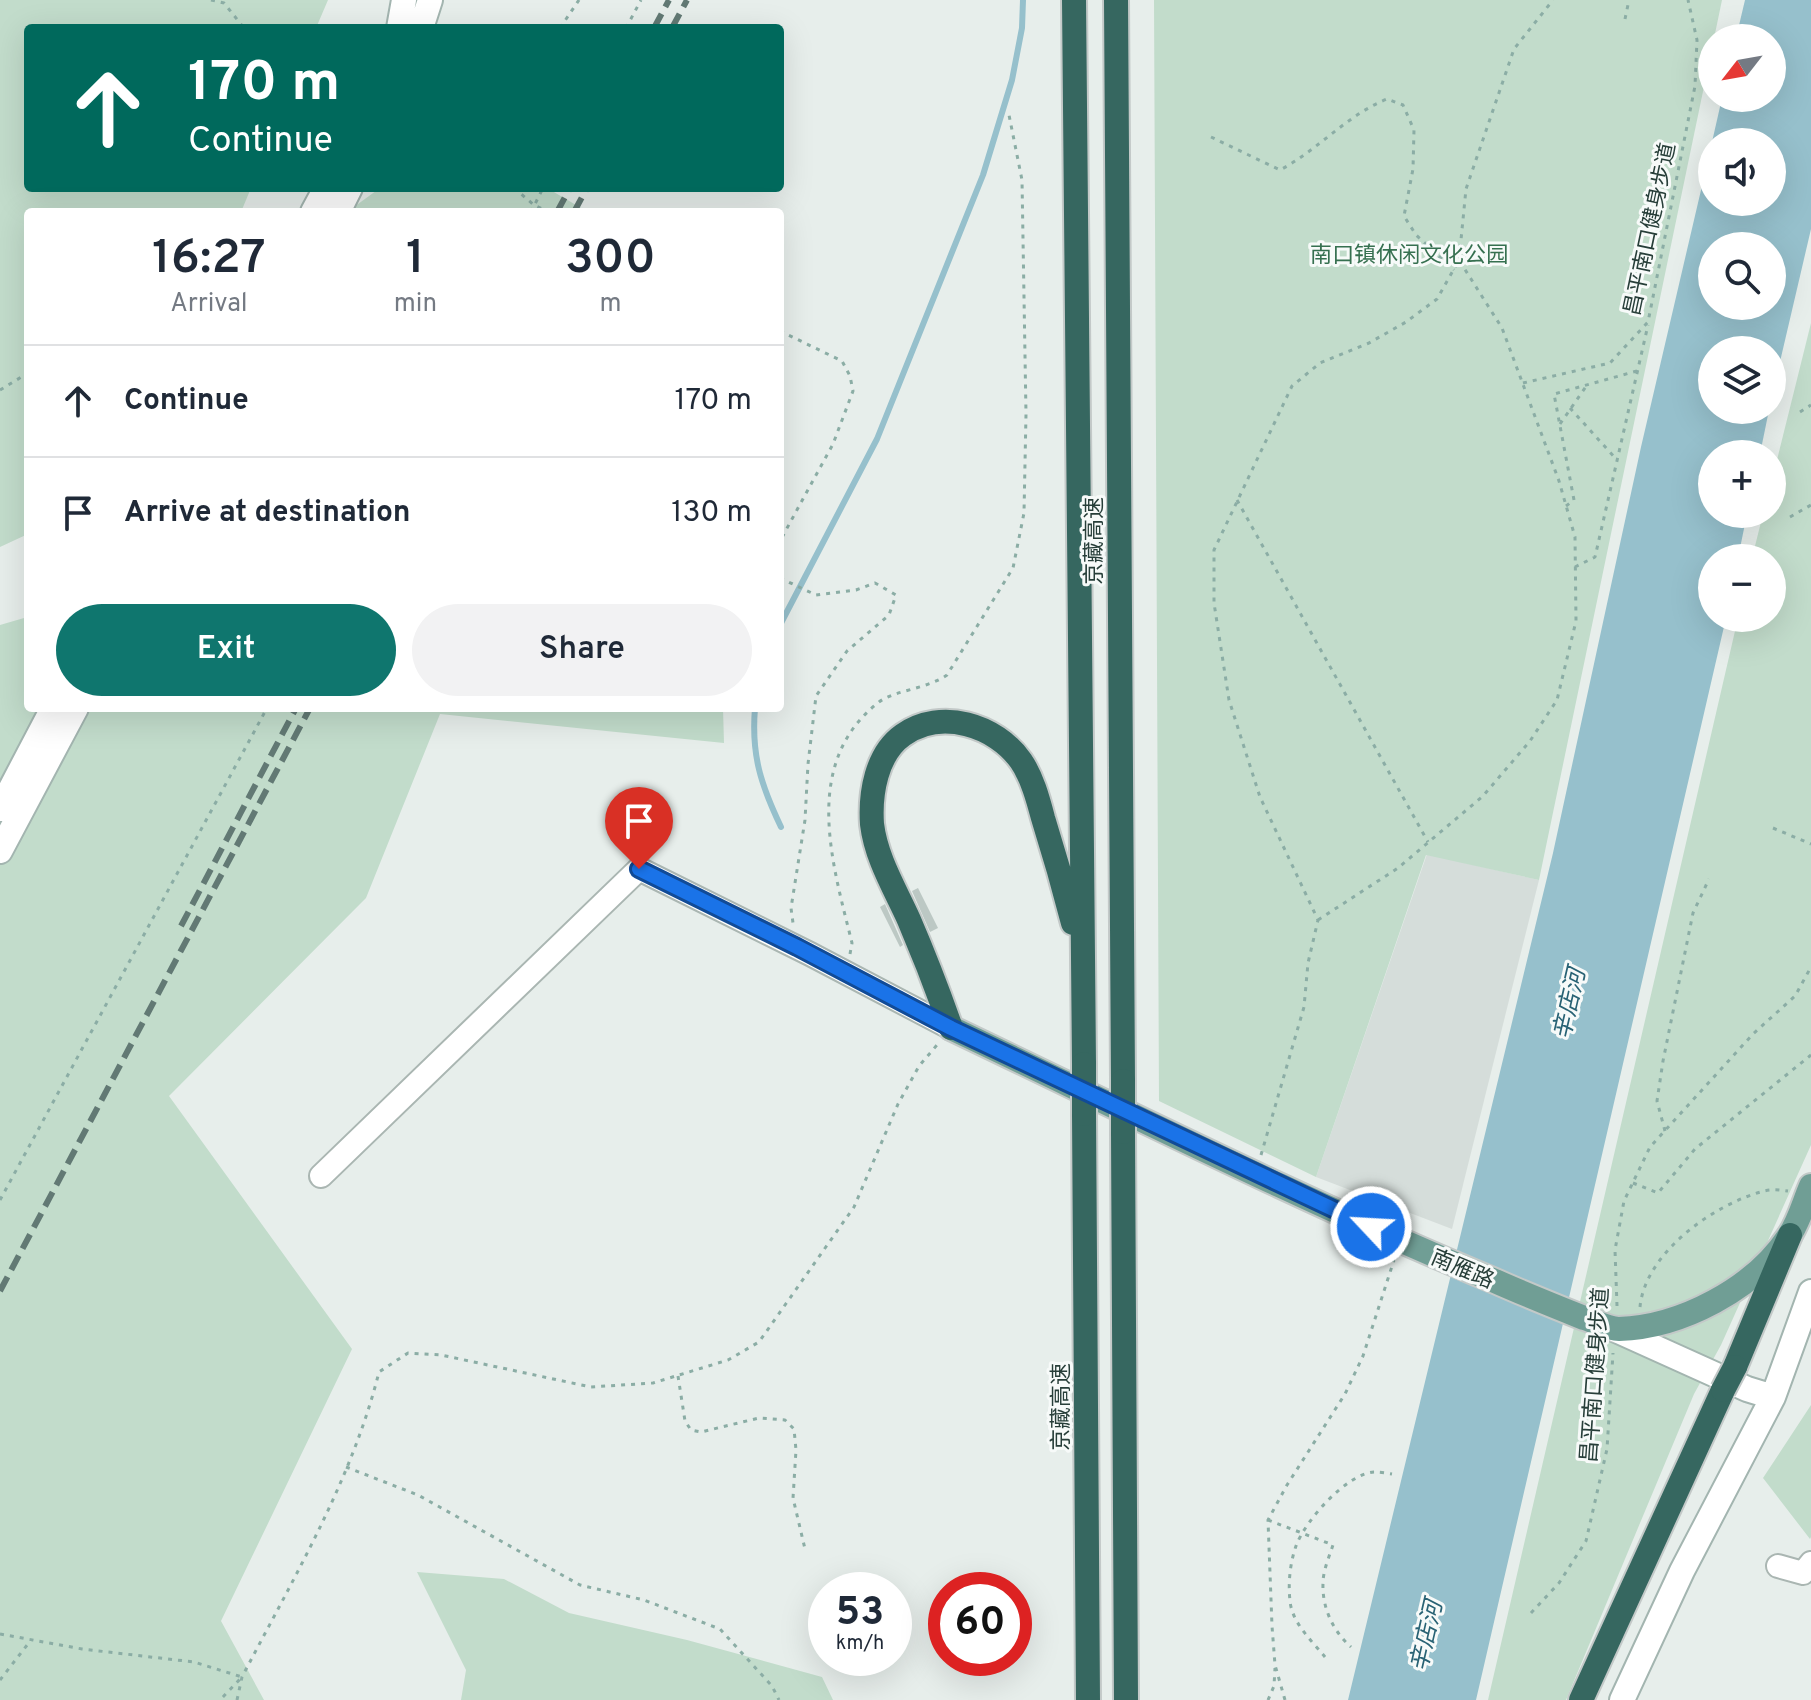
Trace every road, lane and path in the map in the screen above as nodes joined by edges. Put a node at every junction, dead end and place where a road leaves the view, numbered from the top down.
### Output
1 (211, 0) edge
2 (404, 0) edge
3 (430, 0) edge
4 (579, 0) edge
5 (641, 0) edge
6 (1074, 0) edge
7 (1116, 0) edge
8 (1553, 0) edge
9 (1629, 0) edge
10 (1688, 0) edge
11 (1625, 19) dead end
12 (241, 24) edge
13 (400, 24) edge
14 (422, 24) edge
15 (563, 24) edge
16 (628, 24) edge
17 (1009, 115) dead end
18 (1211, 137) dead end
19 (519, 192) edge
20 (541, 192) edge
21 (534, 205) junction
22 (533, 208) edge
23 (540, 208) edge
24 (1459, 260) junction
25 (1454, 270) junction
26 (1648, 322) junction
27 (784, 333) edge
28 (1637, 371) junction
29 (24, 375) edge
30 (1523, 383) junction
31 (1587, 385) junction
32 (2, 387) edge
33 (1811, 405) edge
34 (1570, 408) junction
35 (1800, 412) dead end
36 (1560, 424) junction
37 (1617, 460) junction
38 (1236, 499) junction
39 (1811, 505) edge
40 (1566, 506) junction
41 (1790, 517) dead end
42 (784, 534) edge
43 (1575, 567) junction
44 (784, 580) edge
45 (51, 712) edge
46 (74, 712) edge
47 (265, 712) edge
48 (0, 809) edge
49 (1773, 828) dead end
50 (1428, 842) junction
51 (1811, 844) edge
52 (0, 851) edge
53 (1709, 879) dead end
54 (1318, 920) junction
55 (797, 947) junction
56 (1083, 960) junction
57 (1811, 967) edge
58 (847, 973) junction
59 (951, 1028) junction
60 (1811, 1055) edge
61 (1665, 1131) junction
62 (1255, 1174) junction
63 (321, 1176) dead end
64 (1633, 1183) junction
65 (1810, 1189) edge
66 (0, 1200) edge
67 (1790, 1235) junction
68 (1400, 1241) junction
69 (1811, 1292) edge
70 (1626, 1328) junction
71 (678, 1376) junction
72 (1773, 1397) junction
73 (346, 1467) junction
74 (1392, 1474) dead end
75 (1268, 1520) junction
76 (1303, 1532) junction
77 (805, 1549) dead end
78 (1811, 1563) edge
79 (1778, 1566) dead end
80 (1531, 1613) dead end
81 (0, 1634) edge
82 (31, 1640) junction
83 (1351, 1647) dead end
84 (1325, 1657) dead end
85 (1275, 1665) junction
86 (242, 1677) junction
87 (0, 1680) edge
88 (220, 1700) edge
89 (237, 1700) edge
90 (779, 1700) edge
91 (1088, 1700) edge
92 (1126, 1700) edge
93 (1268, 1700) edge
94 (1285, 1700) edge
95 (1581, 1700) edge
96 (1622, 1700) edge

1 - 12 path
2 - 13 street
3 - 14 street
4 - 15 path
5 - 16 path
6 - 56 highway, 京藏高速
7 - 92 highway, 京藏高速, bridge
8 - 24 path
9 - 11 path
10 - 26 path, 昌平南口健身步道
17 - 58 path
18 - 25 path
19 - 21 path
20 - 21 path
21 - 22 path
21 - 23 path
24 - 25 path
24 - 30 path
25 - 38 path
26 - 28 path
26 - 30 path, 昌平南口健身步道
27 - 42 path
28 - 31 path
28 - 37 path
29 - 32 path
30 - 40 path
31 - 34 path
31 - 36 path
33 - 35 path
34 - 36 path
34 - 37 path
36 - 40 path
37 - 43 path
38 - 50 path
38 - 54 path
39 - 41 path
40 - 43 path
43 - 50 path
44 - 55 path
45 - 48 street
46 - 52 street
47 - 66 path
49 - 51 path
50 - 54 path
53 - 61 path
54 - 62 path
55 - 58 street
55 - 63 street
56 - 59 highway
56 - 91 highway, 京藏高速, bridge
57 - 61 path, 昌平南口健身步道
58 - 59 street
59 - 62 main road, 南雁路
59 - 71 path
60 - 64 path
61 - 64 path, 昌平南口健身步道
62 - 68 main road, 南雁路
64 - 70 path, 昌平南口健身步道
65 - 67 main road
65 - 70 path
67 - 70 main road
67 - 95 highway, bridge
68 - 70 main road, 南雁路
68 - 75 path
69 - 72 street
70 - 72 street
70 - 80 path, 昌平南口健身步道
71 - 73 path
71 - 77 path
72 - 96 street
73 - 86 path
73 - 90 path
74 - 76 path
75 - 76 path
75 - 85 path
76 - 83 path
76 - 84 path
78 - 79 street
81 - 82 path
82 - 86 path
82 - 87 path
85 - 93 path
85 - 94 path
86 - 88 path
86 - 89 path

